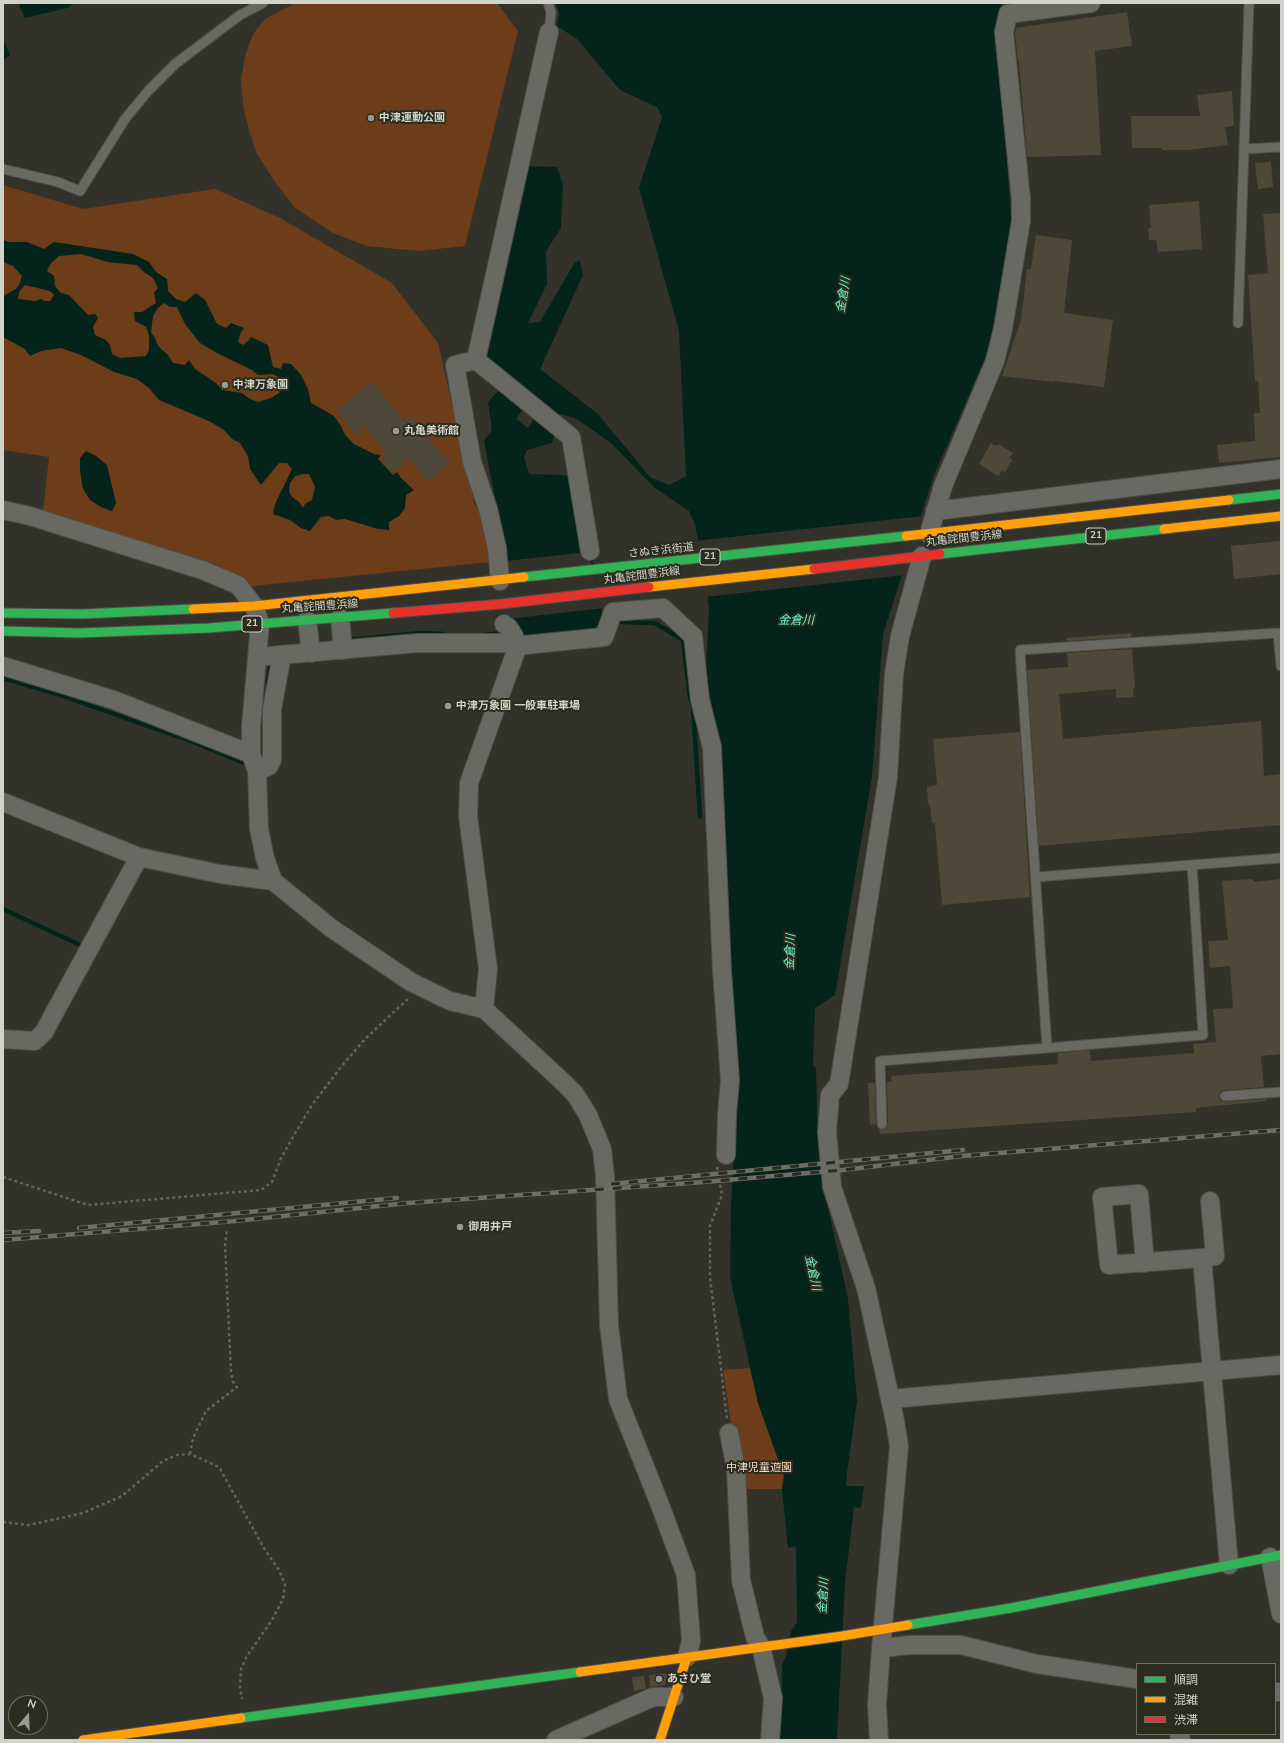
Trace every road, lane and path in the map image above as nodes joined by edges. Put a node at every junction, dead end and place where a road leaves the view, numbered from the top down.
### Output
1 (263, 3) edge
2 (548, 3) edge
3 (1091, 3) edge
4 (1249, 3) edge
5 (549, 32) joint
6 (1281, 147) edge
7 (1244, 149) junction
8 (3, 169) edge
9 (1238, 323) dead end
10 (476, 360) junction
11 (1281, 470) edge
12 (1281, 494) edge
13 (3, 510) edge
14 (936, 511) junction
15 (1281, 516) edge
16 (924, 534) junction
17 (590, 551) dead end
18 (916, 556) junction
19 (500, 581) junction
20 (254, 606) junction
21 (3, 613) edge
22 (340, 618) junction
23 (308, 620) junction
24 (260, 623) junction
25 (3, 631) edge
26 (511, 634) junction
27 (342, 644) junction
28 (310, 646) junction
29 (271, 656) junction
30 (3, 666) edge
31 (1281, 666) edge
32 (254, 761) junction
33 (3, 802) edge
34 (139, 857) junction
35 (1281, 858) edge
36 (1192, 865) junction
37 (1036, 877) junction
38 (273, 881) junction
39 (421, 986) junction
40 (484, 1009) junction
41 (3, 1039) edge
42 (1047, 1048) junction
43 (1281, 1092) edge
44 (1225, 1096) dead end
45 (882, 1124) dead end
46 (721, 1159) joint
47 (3, 1177) edge
48 (1210, 1201) dead end
49 (227, 1229) dead end
50 (1202, 1258) junction
51 (1145, 1263) dead end
52 (1281, 1365) edge
53 (1212, 1371) junction
54 (890, 1399) junction
55 (729, 1433) joint
56 (190, 1454) junction
57 (3, 1522) edge
58 (1276, 1556) edge
59 (1229, 1565) junction
60 (1281, 1614) edge
61 (881, 1629) junction
62 (766, 1647) junction
63 (880, 1648) junction
64 (687, 1658) junction
65 (1136, 1679) edge
66 (674, 1697) junction
67 (245, 1718) junction
68 (83, 1740) edge
69 (556, 1740) edge
70 (660, 1740) edge
71 (770, 1740) edge
72 (879, 1740) edge

1 - 8 lane
2 - 5 lane
3 - 14 street
4 - 7 lane
5 - 10 street
6 - 7 lane
7 - 9 lane
10 - 17 street
10 - 19 street
11 - 14 street
12 - 16 main road, 丸亀詫間豊浜線 / 21
13 - 20 street
14 - 16 street
15 - 18 main road, 丸亀詫間豊浜線 / 21
16 - 19 main road, さぬき浜街道 / 21
18 - 22 main road, 丸亀詫間豊浜線 / 21
18 - 54 street
19 - 20 main road, 丸亀詫間豊浜線 / 21
20 - 21 main road, 丸亀詫間豊浜線 / 21
20 - 24 street
22 - 23 main road, 丸亀詫間豊浜線 / 21
22 - 27 street
23 - 24 main road, 丸亀詫間豊浜線 / 21
23 - 28 street
24 - 25 main road, 丸亀詫間豊浜線 / 21
24 - 29 street
26 - 27 street
26 - 40 street
26 - 46 street
27 - 28 street
28 - 29 street
29 - 32 street
29 - 32 street
30 - 32 street
31 - 37 lane
32 - 38 street
33 - 34 street
34 - 38 street
34 - 41 street
35 - 36 lane
36 - 37 lane
36 - 42 lane
37 - 42 lane
38 - 39 street
39 - 40 street
39 - 47 path
40 - 64 street
42 - 45 lane
43 - 44 lane
46 - 55 path
48 - 50 street
49 - 56 path
50 - 51 street
50 - 53 street
52 - 53 street
53 - 54 street
53 - 59 street
54 - 61 street
55 - 62 street
56 - 57 path
56 - 67 path
58 - 59 main road
58 - 60 street
59 - 61 main road
61 - 62 main road
61 - 63 street
62 - 64 main road
62 - 71 street
63 - 65 street
63 - 72 street
64 - 66 main road
64 - 67 main road
66 - 69 street
66 - 70 main road
67 - 68 main road

